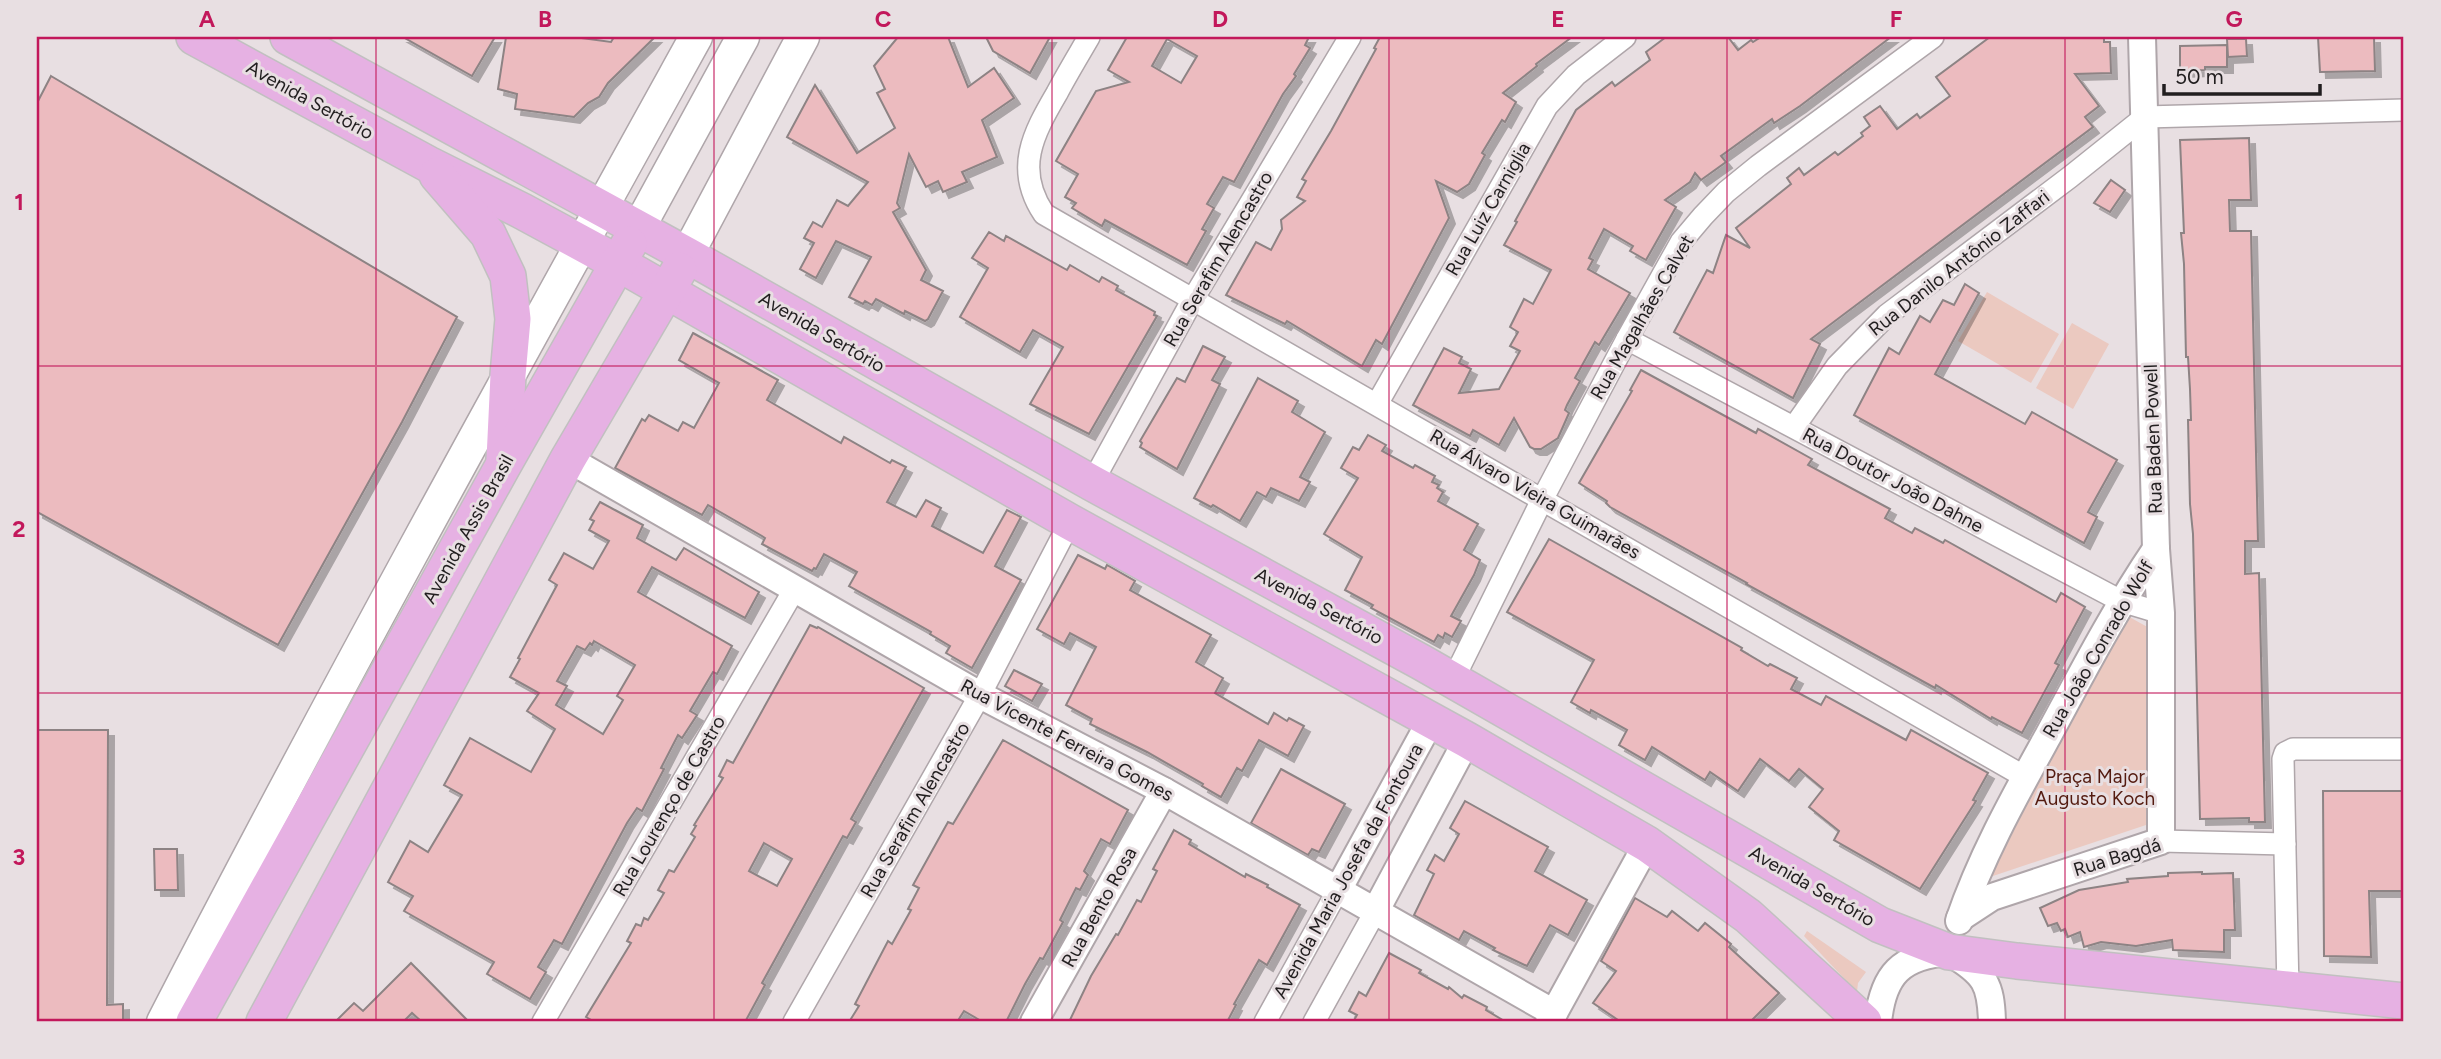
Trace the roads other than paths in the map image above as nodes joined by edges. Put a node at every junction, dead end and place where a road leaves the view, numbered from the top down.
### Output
1 (194, 37) edge
2 (288, 37) edge
3 (696, 37) edge
4 (743, 37) edge
5 (803, 37) edge
6 (1089, 37) edge
7 (1350, 37) edge
8 (1625, 37) edge
9 (1933, 37) edge
10 (2142, 37) edge
11 (2404, 110) edge
12 (2145, 117) junction
13 (428, 164) junction
14 (601, 209) junction
15 (638, 229) junction
16 (582, 243) junction
17 (687, 255) junction
18 (618, 263) junction
19 (668, 291) junction
20 (1193, 299) junction
21 (1627, 339) junction
22 (508, 375) junction
23 (1377, 404) junction
24 (1794, 427) junction
25 (568, 459) junction
26 (504, 464) junction
27 (1092, 483) junction
28 (1543, 498) junction
29 (1070, 522) junction
30 (2156, 549) junction
31 (794, 590) junction
32 (2121, 601) junction
33 (2161, 613) junction
34 (1453, 680) junction
35 (980, 695) junction
36 (1431, 720) junction
37 (1467, 740) junction
38 (2404, 749) edge
39 (2025, 777) junction
40 (1164, 791) junction
41 (2161, 841) junction
42 (1647, 844) junction
43 (2285, 844) junction
44 (1338, 890) junction
45 (1375, 912) junction
46 (1960, 918) junction
47 (1949, 952) junction
48 (2288, 990) junction
49 (2404, 1001) edge
50 (1556, 1019) edge
51 (163, 1022) edge
52 (194, 1022) edge
53 (264, 1022) edge
54 (543, 1022) edge
55 (794, 1022) edge
56 (1034, 1022) edge
57 (1265, 1022) edge
58 (1314, 1022) edge
59 (1864, 1022) edge
60 (1878, 1022) edge
61 (1992, 1022) edge

1 - 13 main road, Avenida Sertório
2 - 14 main road, Avenida Sertório
3 - 14 main road, Avenida Assis Brasil
4 - 15 main road, Avenida Assis Brasil
5 - 17 main road
6 - 20 street, Rua Álvaro Vieira Guimarães
7 - 20 street, Rua Serafim Alencastro
8 - 23 street, Rua Luiz Carniglia
9 - 21 street, Rua Magalhães Calvet
10 - 12 street, Rua Baden Powell
11 - 12 street
12 - 24 street, Rua Danilo Antônio Zaffari
12 - 30 street, Rua Baden Powell
13 - 16 main road, Avenida Sertório
13 - 22 main road
14 - 15 main road, Avenida Sertório
14 - 16 main road, Avenida Assis Brasil
15 - 17 main road, Avenida Sertório
15 - 18 main road, Avenida Assis Brasil
16 - 18 main road, Avenida Sertório
16 - 22 main road, Avenida Assis Brasil
17 - 19 main road
17 - 27 main road, Avenida Sertório
18 - 19 main road, Avenida Sertório
18 - 26 main road, Avenida Assis Brasil
19 - 25 main road
19 - 29 main road, Avenida Sertório
20 - 23 street, Rua Álvaro Vieira Guimarães
20 - 27 street, Rua Serafim Alencastro
21 - 24 street, Rua Doutor João Dahne
21 - 28 street, Rua Magalhães Calvet
22 - 26 main road
22 - 51 main road, Avenida Assis Brasil
23 - 28 street, Rua Álvaro Vieira Guimarães
24 - 32 street, Rua Doutor João Dahne
25 - 31 street, Rua Vicente Ferreira Gomes
25 - 53 main road
26 - 52 main road, Avenida Assis Brasil
27 - 34 main road, Avenida Sertório
28 - 34 street, Rua Magalhães Calvet
28 - 39 street, Rua Álvaro Vieira Guimarães
29 - 35 street, Rua Serafim Alencastro
29 - 36 main road, Avenida Sertório
30 - 32 street, Rua João Conrado Wolf
30 - 33 street, Rua Baden Powell
31 - 35 street, Rua Vicente Ferreira Gomes
31 - 54 street, Rua Lourenço de Castro
32 - 33 street, Rua Doutor João Dahne
32 - 39 street, Rua João Conrado Wolf
33 - 41 street, Rua Baden Powell
34 - 47 main road, Avenida Sertório
35 - 40 street, Rua Vicente Ferreira Gomes
35 - 55 street, Rua Serafim Alencastro
36 - 37 main road, Avenida Sertório
36 - 44 street, Avenida Maria Josefa da Fontoura
37 - 42 main road, Avenida Sertório
37 - 45 street
38 - 43 street
39 - 46 street, Rua João Conrado Wolf
40 - 44 street, Rua Vicente Ferreira Gomes
40 - 56 street, Rua Bento Rosa
41 - 43 street, Rua Bagdá
41 - 46 street, Rua Bagdá
42 - 50 street
42 - 59 main road, Avenida Sertório
43 - 48 street
44 - 45 street, Rua Vicente Ferreira Gomes
44 - 57 street, Avenida Maria Josefa da Fontoura
45 - 50 street, Rua Vicente Ferreira Gomes
45 - 58 street
46 - 47 street, Rua João Conrado Wolf
47 - 48 main road, Avenida Sertório
47 - 60 street
47 - 61 street
48 - 49 main road, Avenida Sertório

